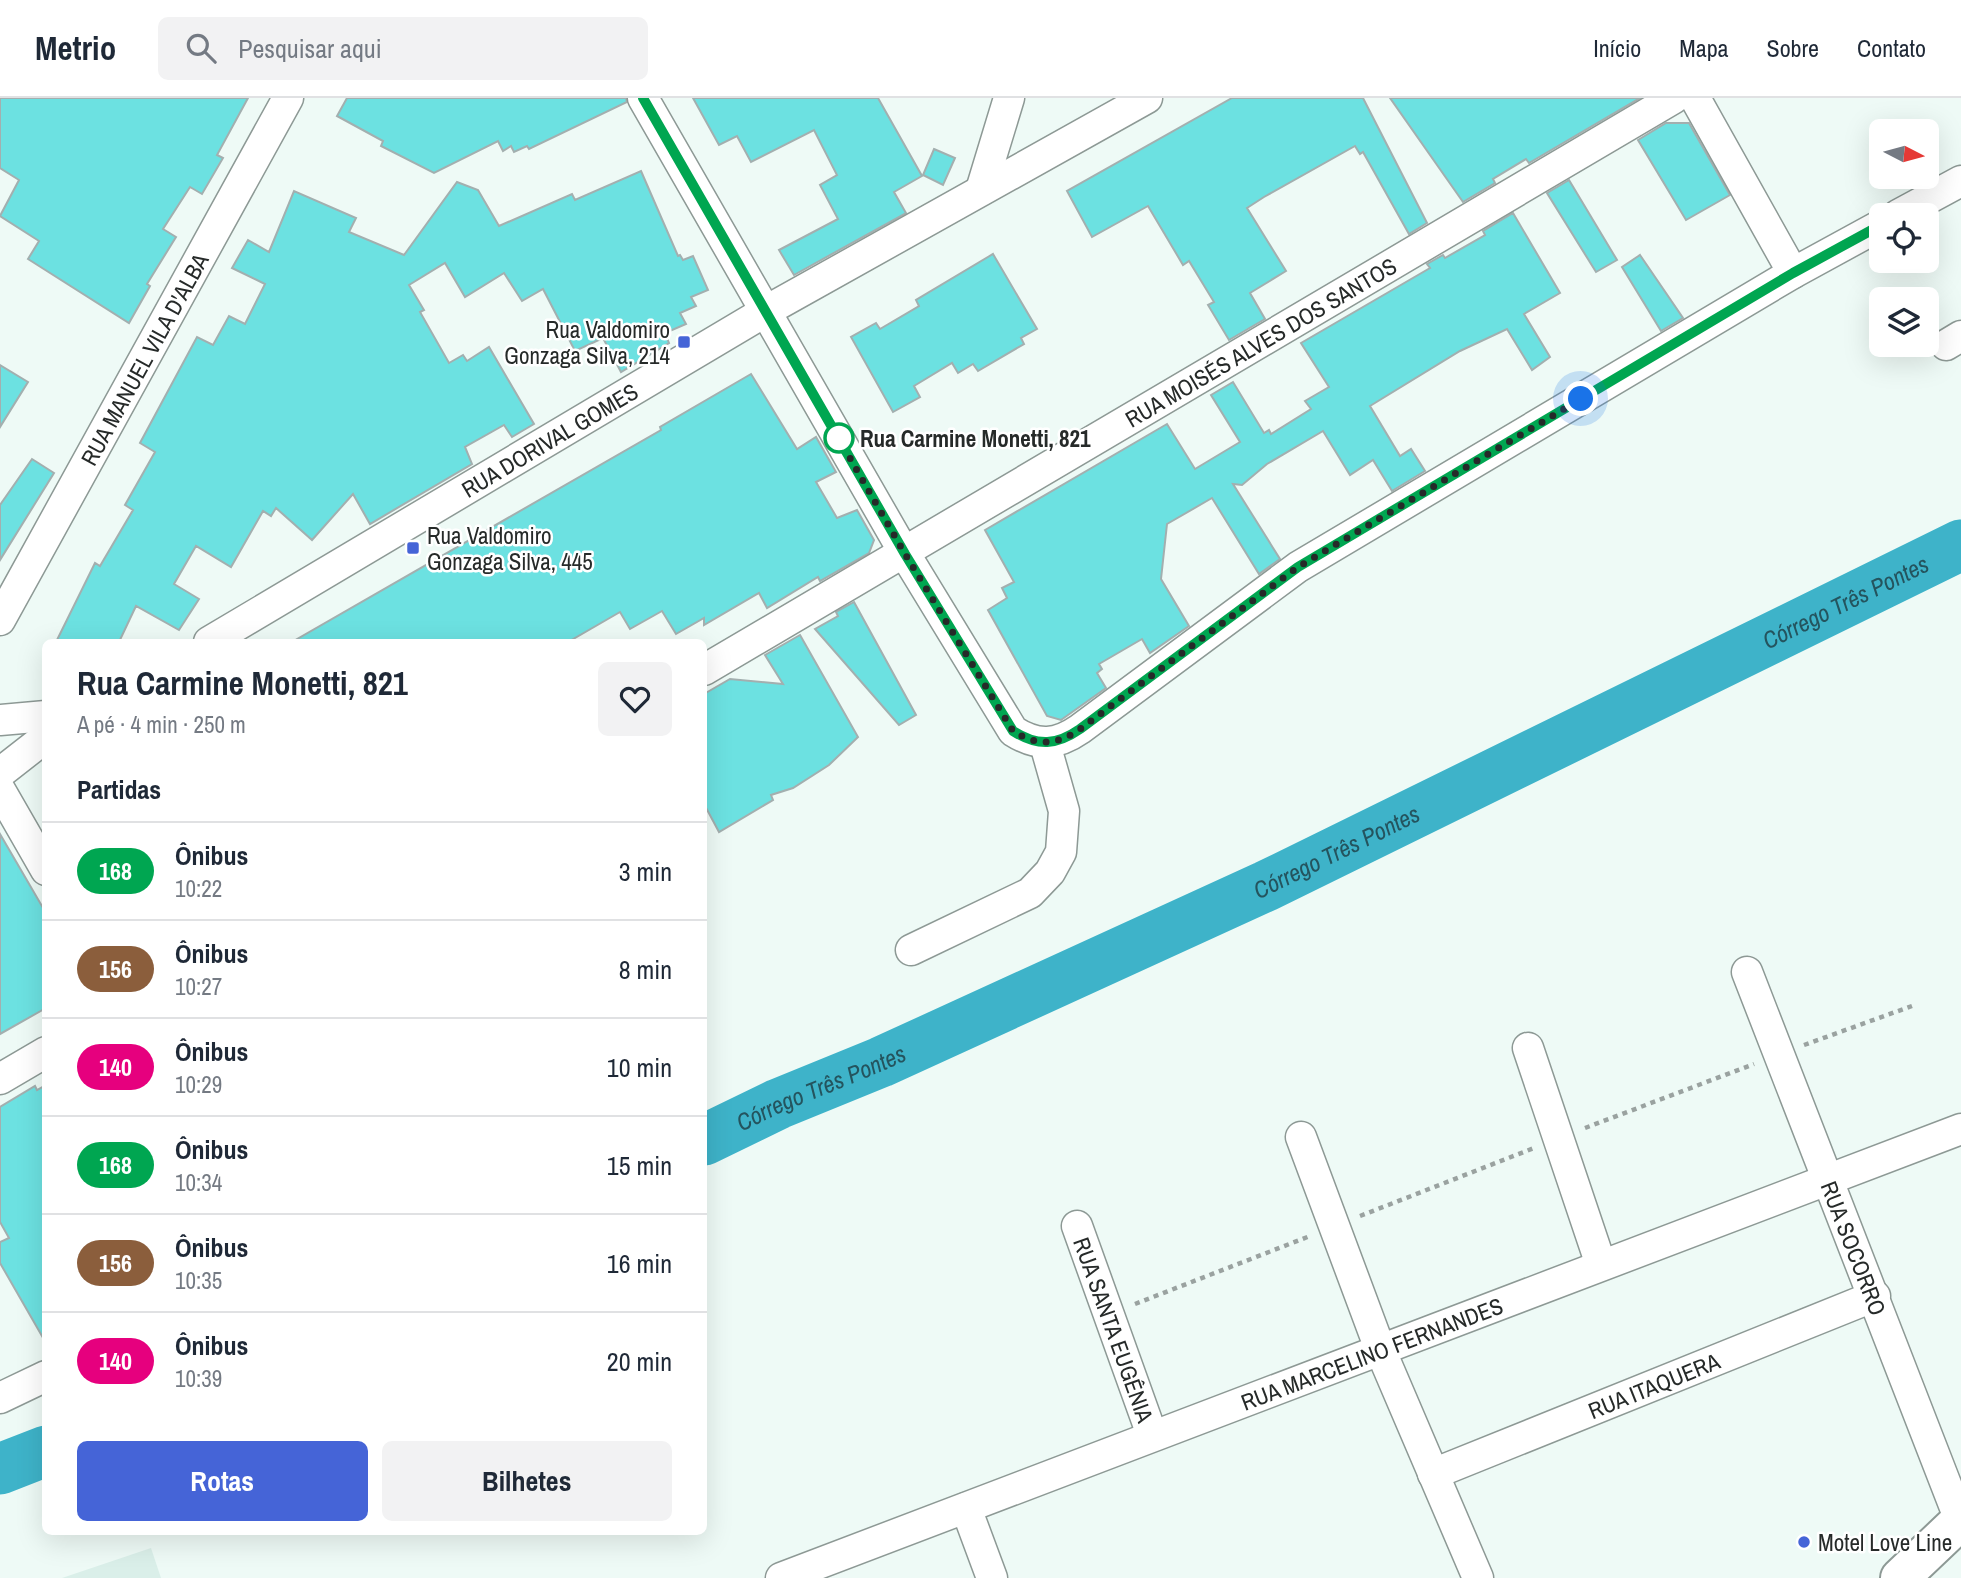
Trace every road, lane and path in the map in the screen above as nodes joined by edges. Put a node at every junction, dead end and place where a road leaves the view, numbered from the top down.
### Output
1 (288, 98) edge
2 (643, 98) edge
3 (1009, 98) edge
4 (1147, 98) edge
5 (1674, 98) edge
6 (1695, 98) edge
7 (1961, 181) edge
8 (981, 190) junction
9 (1920, 203) edge
10 (1869, 232) edge
11 (1793, 273) junction
12 (766, 311) junction
13 (905, 554) junction
14 (0, 620) edge
15 (214, 639) edge
16 (707, 668) edge
17 (42, 716) edge
18 (0, 720) edge
19 (42, 740) edge
20 (1045, 744) junction
21 (0, 773) edge
22 (0, 790) edge
23 (42, 863) edge
24 (911, 950) dead end
25 (1746, 972) dead end
26 (1912, 1006) dead end
27 (1528, 1048) dead end
28 (42, 1054) edge
29 (1777, 1055) junction
30 (0, 1079) edge
31 (1961, 1129) edge
32 (1301, 1138) dead end
33 (1560, 1138) junction
34 (1828, 1179) junction
35 (1077, 1226) dead end
36 (1332, 1227) junction
37 (1601, 1265) junction
38 (1875, 1296) junction
39 (1111, 1313) junction
40 (1380, 1349) junction
41 (42, 1378) edge
42 (0, 1398) edge
43 (1152, 1435) junction
44 (1433, 1475) junction
45 (966, 1508) junction
46 (1961, 1521) edge
47 (781, 1578) edge
48 (992, 1578) edge
49 (1478, 1578) edge
50 (1900, 1578) edge

1 - 14 street, RUA MANUEL VILA D'ALBA
2 - 12 street
3 - 8 street
4 - 8 street, RUA DORIVAL GOMES
5 - 13 street, RUA MOISÉS ALVES DOS SANTOS
6 - 11 street
7 - 9 street
8 - 12 street, RUA DORIVAL GOMES
10 - 11 street
11 - 20 street
12 - 13 street
12 - 15 street, RUA DORIVAL GOMES
13 - 16 street, RUA MOISÉS ALVES DOS SANTOS
13 - 20 street
17 - 18 street
19 - 21 street
20 - 24 street
22 - 23 street
25 - 29 street, RUA SOCORRO
26 - 29 path
27 - 33 street
28 - 30 street
29 - 33 path
29 - 34 street, RUA SOCORRO
31 - 34 street, RUA MARCELINO FERNANDES
32 - 36 street
33 - 36 path
33 - 37 street
34 - 37 street, RUA MARCELINO FERNANDES
34 - 38 street, RUA SOCORRO
35 - 39 street, RUA SANTA EUGÊNIA
36 - 39 path
36 - 40 street
37 - 40 street, RUA MARCELINO FERNANDES
38 - 44 street, RUA ITAQUERA
38 - 46 street, RUA SOCORRO
39 - 43 street, RUA SANTA EUGÊNIA
40 - 43 street, RUA MARCELINO FERNANDES
40 - 44 street
41 - 42 street
43 - 45 street, RUA MARCELINO FERNANDES
44 - 49 street
45 - 47 street, RUA MARCELINO FERNANDES
45 - 48 street
46 - 50 main road

